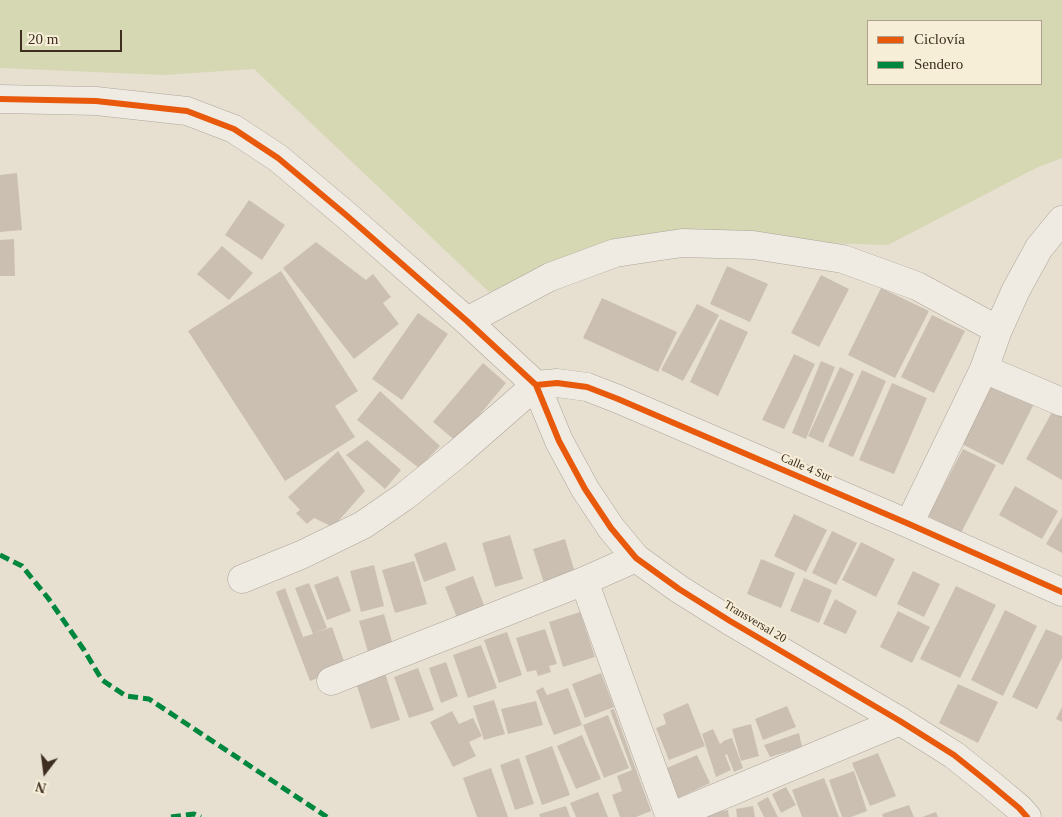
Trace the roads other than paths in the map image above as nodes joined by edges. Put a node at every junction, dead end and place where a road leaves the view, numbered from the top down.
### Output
1 (0, 100) edge
2 (1062, 220) edge
3 (1051, 253) edge
4 (467, 321) junction
5 (998, 330) junction
6 (984, 369) junction
7 (536, 386) junction
8 (1062, 402) edge
9 (909, 524) junction
10 (636, 558) junction
11 (242, 579) dead end
12 (584, 582) junction
13 (1062, 592) edge
14 (331, 681) dead end
15 (900, 721) junction
16 (1013, 814) edge

1 - 4 street
2 - 3 street
3 - 5 street
4 - 5 street
4 - 7 street
5 - 6 street
6 - 8 street
6 - 9 street
7 - 9 street, Calle 4 Sur
7 - 10 street, Transversal 20
7 - 11 street
9 - 13 street, Calle 4 Sur
10 - 12 street
10 - 15 street, Transversal 20
12 - 14 street
12 - 15 street
15 - 16 street, Transversal 20

